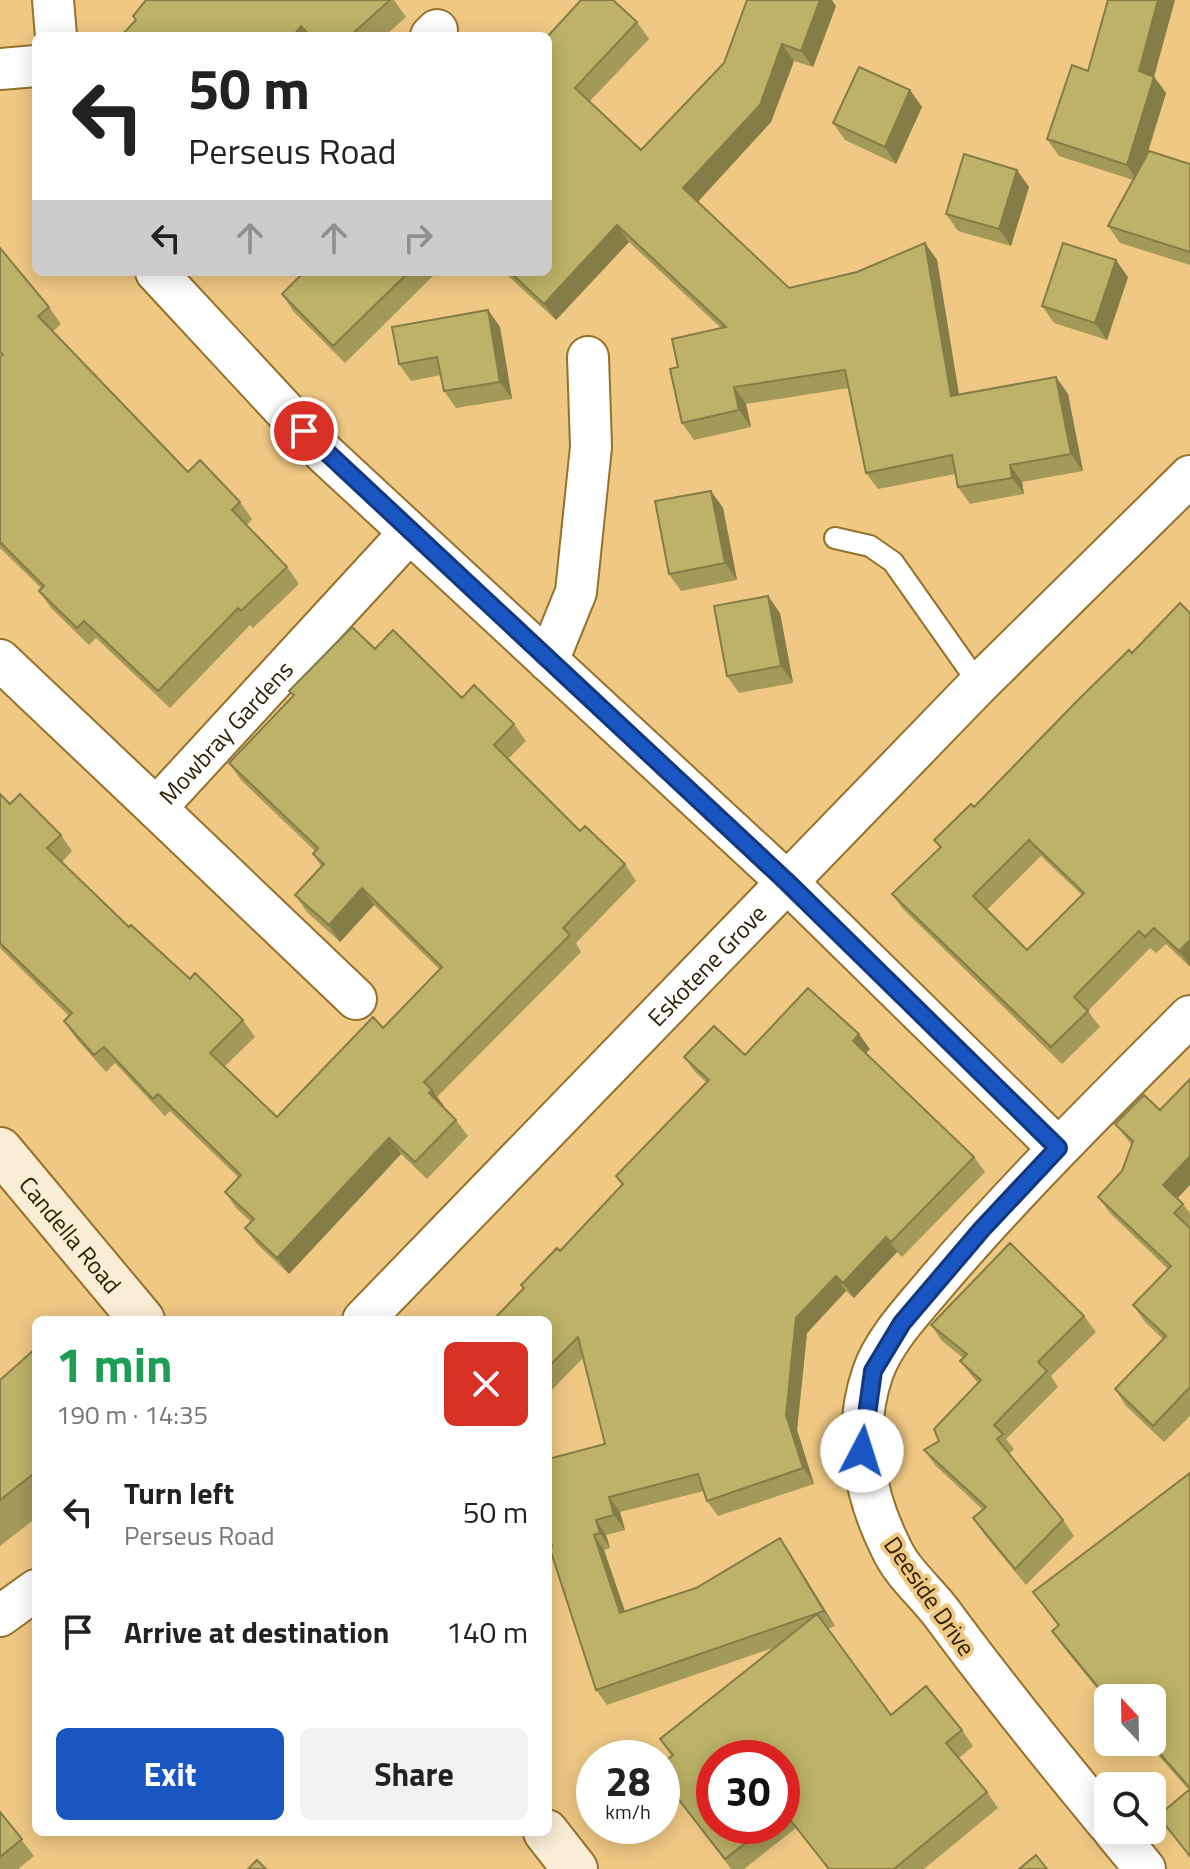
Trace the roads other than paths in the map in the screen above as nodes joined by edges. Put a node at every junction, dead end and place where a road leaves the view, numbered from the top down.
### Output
1 (53, 0) edge
2 (56, 32) edge
3 (32, 66) edge
4 (0, 69) edge
5 (162, 276) edge
6 (588, 357) dead end
7 (1190, 476) edge
8 (409, 533) junction
9 (835, 538) dead end
10 (0, 660) edge
11 (548, 661) junction
12 (979, 684) junction
13 (156, 808) junction
14 (787, 882) junction
15 (356, 999) dead end
16 (1190, 1016) edge
17 (1058, 1148) junction
18 (0, 1150) edge
19 (139, 1316) edge
20 (367, 1316) edge
21 (32, 1593) edge
22 (0, 1616) edge
23 (1094, 1807) edge
24 (549, 1836) edge
25 (1124, 1844) edge
26 (575, 1869) edge
27 (1145, 1869) edge

1 - 2 street
3 - 4 street
5 - 8 street
6 - 11 street
7 - 12 street, Eskotene Grove
8 - 11 street
8 - 13 street, Mowbray Gardens
9 - 12 lane
10 - 13 street, Mowbray Gardens
11 - 14 street
12 - 14 street, Eskotene Grove
13 - 15 street
14 - 17 street
14 - 20 street, Eskotene Grove
16 - 17 street, Deeside Drive
17 - 23 street, Deeside Drive
18 - 19 street, Candella Road
21 - 22 street
24 - 26 street
25 - 27 street

